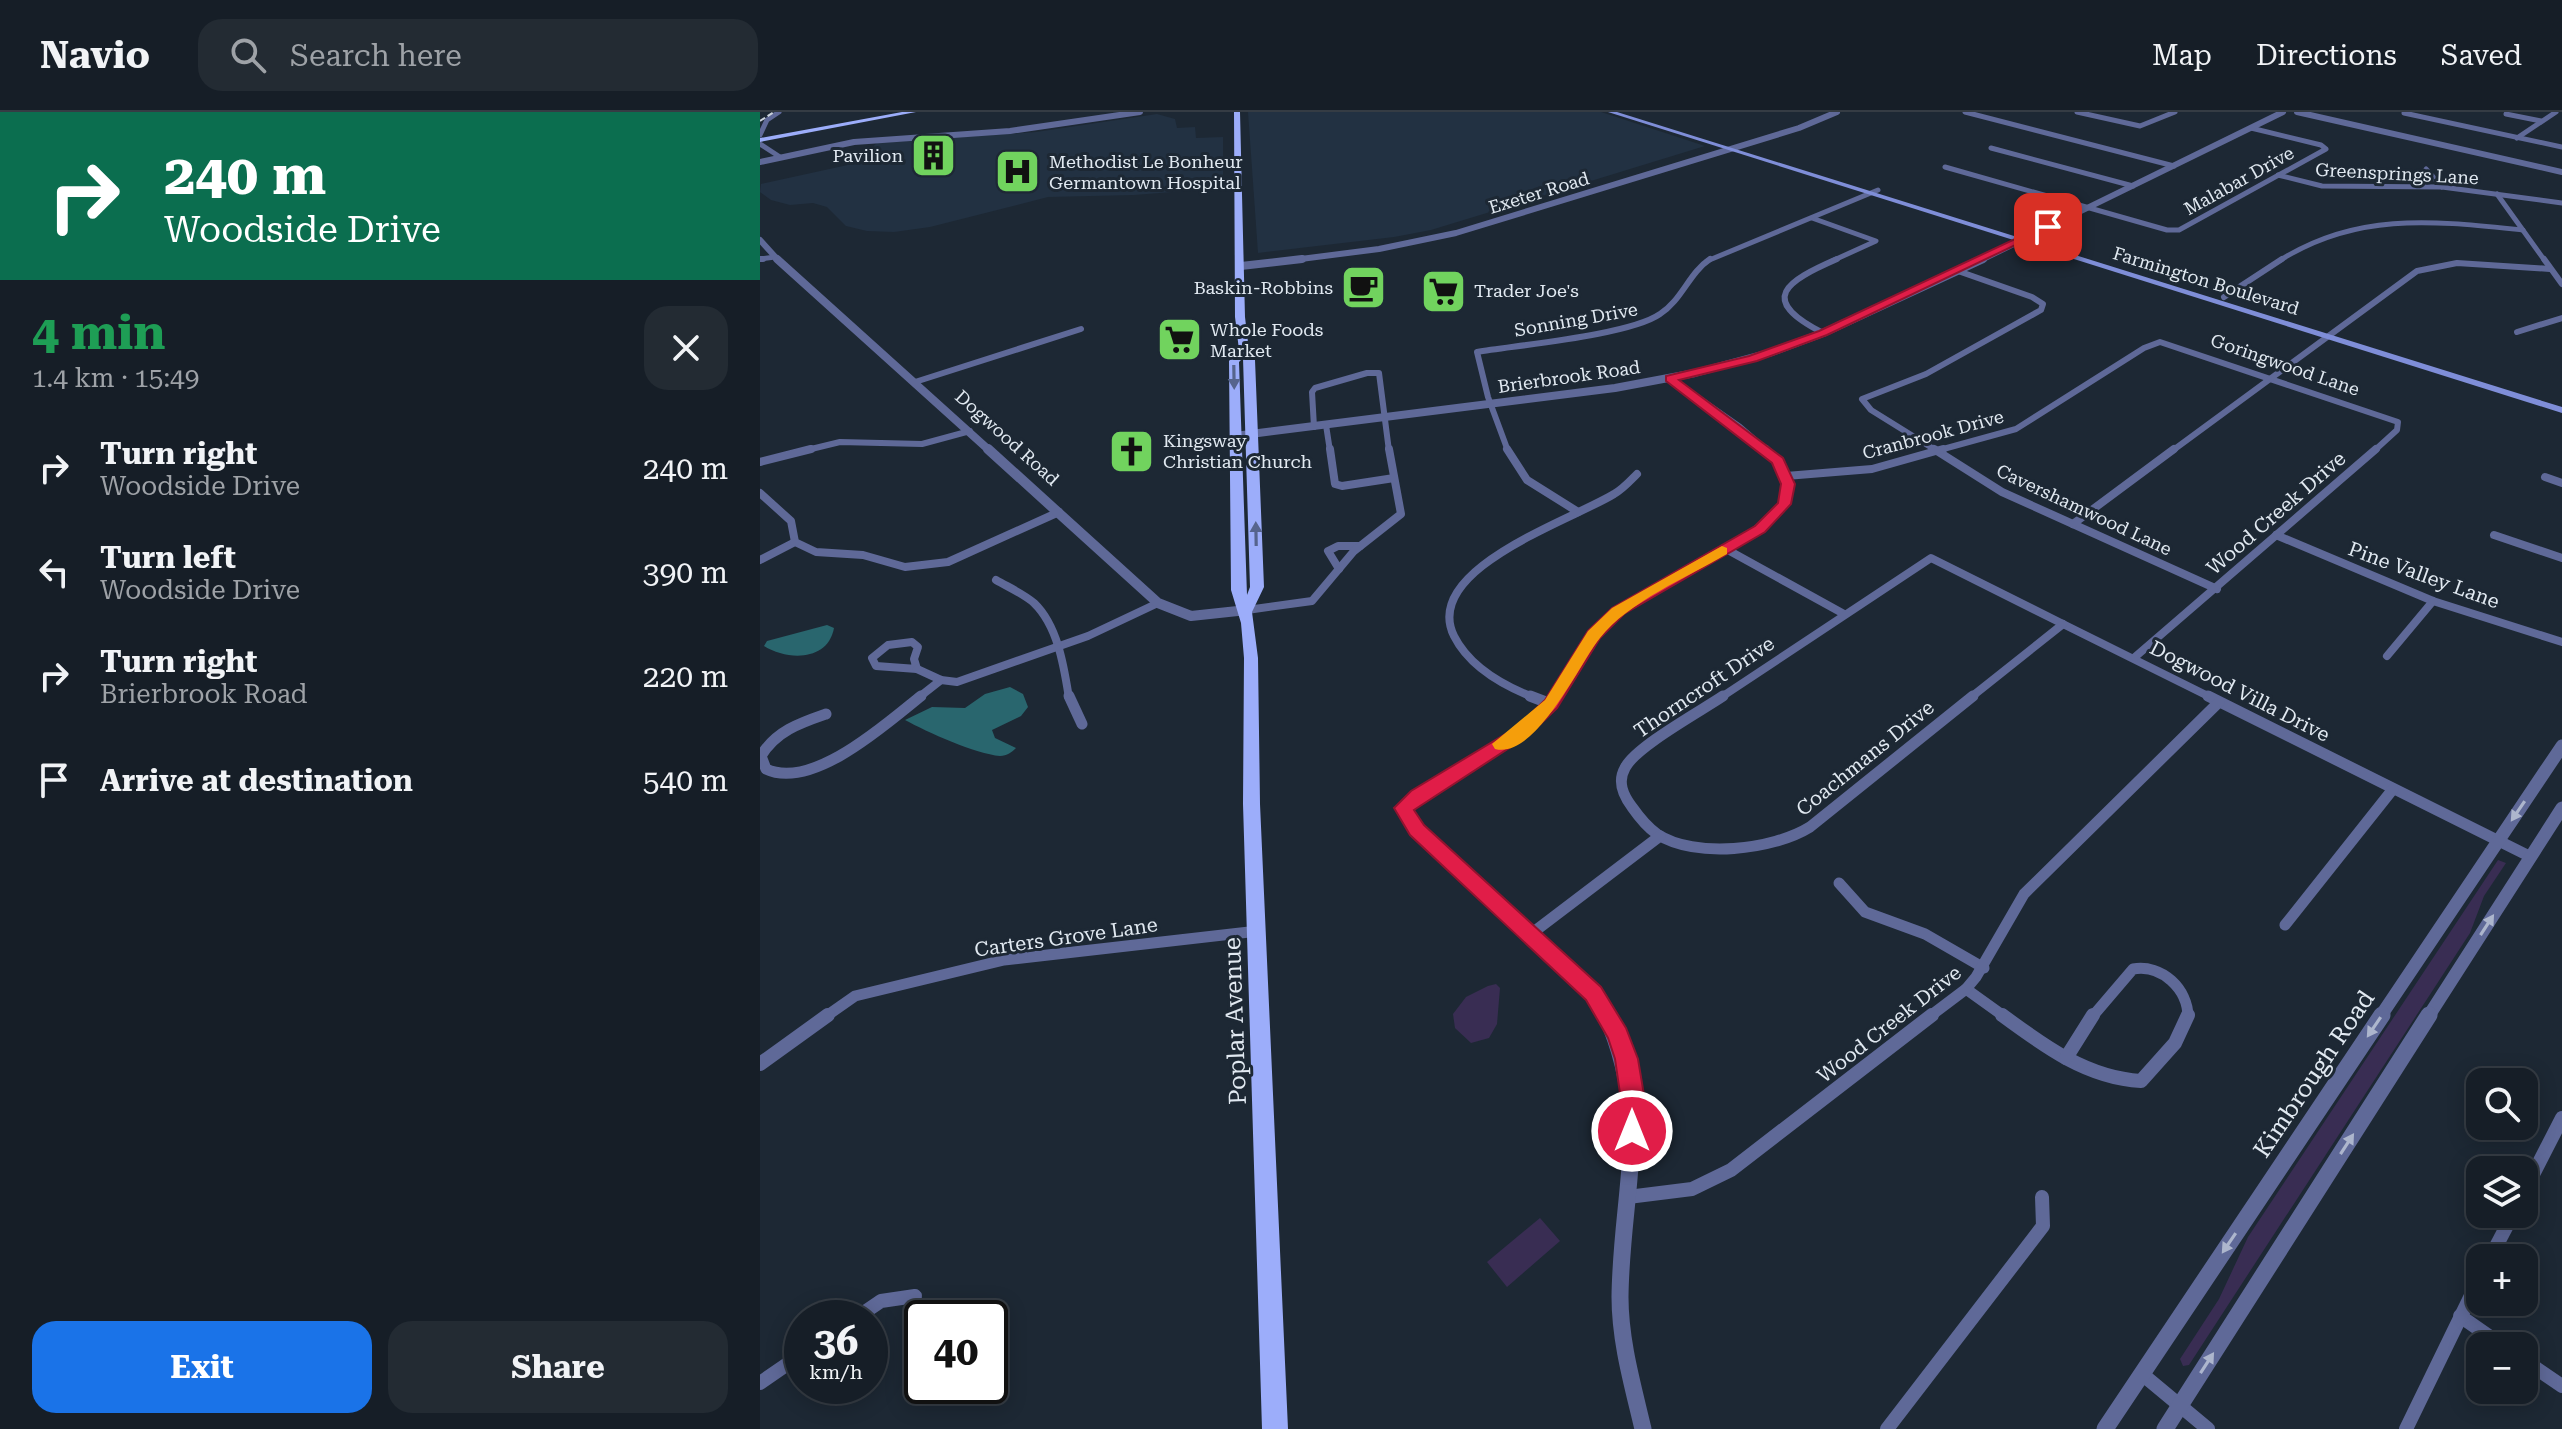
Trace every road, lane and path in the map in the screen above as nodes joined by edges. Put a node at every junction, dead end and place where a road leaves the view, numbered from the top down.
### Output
1 (779, 112) edge
2 (913, 112) edge
3 (1140, 112) edge
4 (1237, 112) edge
5 (1611, 112) edge
6 (1617, 112) edge
7 (1822, 112) edge
8 (1837, 112) edge
9 (1965, 112) edge
10 (2077, 112) edge
11 (2175, 112) edge
12 (2283, 112) edge
13 (2297, 112) edge
14 (2404, 112) edge
15 (2556, 112) edge
16 (2506, 114) edge
17 (1630, 115) edge
18 (1654, 119) junction
19 (2541, 121) junction
20 (1644, 122) junction
21 (2251, 128) junction
22 (2517, 138) junction
23 (760, 140) edge
24 (1718, 146) junction
25 (1729, 146) junction
26 (1739, 146) junction
27 (2562, 147) edge
28 (1991, 148) dead end
29 (780, 157) junction
30 (760, 162) edge
31 (2174, 166) junction
32 (1945, 167) dead end
33 (2426, 169) dead end
34 (2562, 172) edge
35 (2278, 175) junction
36 (2133, 186) junction
37 (2442, 187) junction
38 (1874, 192) junction
39 (2497, 194) junction
40 (2561, 204) edge
41 (2087, 208) junction
42 (1812, 218) junction
43 (2523, 230) junction
44 (2025, 238) junction
45 (760, 240) edge
46 (775, 257) junction
47 (760, 259) edge
48 (1241, 263) junction
49 (2550, 269) junction
50 (1958, 271) junction
51 (2562, 284) edge
52 (2220, 299) junction
53 (2562, 318) edge
54 (1081, 329) dead end
55 (2517, 332) dead end
56 (1823, 333) junction
57 (2333, 334) junction
58 (2160, 342) joint
59 (1244, 351) junction
60 (1670, 378) junction
61 (2273, 378) junction
62 (915, 382) junction
63 (2562, 401) edge
64 (1492, 404) junction
65 (2562, 410) edge
66 (1384, 418) junction
67 (2398, 422) joint
68 (1326, 425) junction
69 (1314, 427) junction
70 (970, 431) junction
71 (1254, 434) junction
72 (1235, 436) junction
73 (1939, 451) junction
74 (760, 462) edge
75 (1637, 474) dead end
76 (1786, 476) junction
77 (2545, 477) dead end
78 (1394, 478) junction
79 (2562, 483) edge
80 (760, 493) edge
81 (1059, 512) junction
82 (1578, 512) junction
83 (2073, 524) junction
84 (2276, 535) junction
85 (2494, 535) dead end
86 (795, 542) junction
87 (1360, 546) junction
88 (1726, 549) junction
89 (1931, 558) joint
90 (2562, 558) edge
91 (760, 560) edge
92 (1339, 569) junction
93 (996, 580) dead end
94 (2217, 589) junction
95 (2433, 601) junction
96 (1158, 603) junction
97 (1247, 610) junction
98 (1844, 614) junction
99 (2065, 622) junction
100 (2562, 642) edge
101 (1056, 646) junction
102 (2387, 656) dead end
103 (2135, 657) junction
104 (917, 669) junction
105 (941, 680) junction
106 (2219, 702) junction
107 (1551, 704) junction
108 (826, 714) dead end
109 (1082, 724) dead end
110 (2562, 746) edge
111 (763, 748) edge
112 (2393, 789) junction
113 (1403, 808) joint
114 (2562, 808) edge
115 (1660, 836) junction
116 (2499, 840) junction
117 (2531, 857) junction
118 (1839, 883) dead end
119 (2285, 925) dead end
120 (1258, 931) junction
121 (1531, 934) junction
122 (1984, 968) junction
123 (1966, 989) junction
124 (2066, 1058) junction
125 (760, 1064) edge
126 (2562, 1118) edge
127 (2538, 1165) edge
128 (1628, 1197) junction
129 (2042, 1197) dead end
130 (915, 1296) dead end
131 (888, 1300) edge
132 (2466, 1304) edge
133 (2460, 1316) junction
134 (2483, 1332) edge
135 (784, 1366) edge
136 (2538, 1370) edge
137 (2142, 1374) junction
138 (760, 1383) edge
139 (2562, 1386) edge
140 (2180, 1406) junction
141 (1275, 1429) edge
142 (1643, 1429) edge
143 (1887, 1429) edge
144 (2105, 1429) edge
145 (2165, 1429) edge
146 (2208, 1429) edge
147 (2406, 1429) edge

1 - 23 street
2 - 23 main road
3 - 29 street
4 - 48 main road, Poplar Avenue
5 - 17 main road, Farmington Boulevard
6 - 17 main road
7 - 25 street, Exeter Road
8 - 26 street
9 - 31 street
10 - 11 street
12 - 21 street, Brierbrook Road
13 - 34 street
14 - 22 street
15 - 19 street
16 - 19 street
17 - 18 main road, Farmington Boulevard
17 - 20 main road, Farmington Boulevard
18 - 20 main road
18 - 25 main road, Farmington Boulevard
19 - 22 street
20 - 24 main road, Farmington Boulevard
21 - 31 street, Brierbrook Road
21 - 35 street, Malabar Drive
22 - 27 street
23 - 29 street
24 - 25 main road, Farmington Boulevard
24 - 48 street, Exeter Road
25 - 26 main road, Farmington Boulevard
25 - 38 main road, Farmington Boulevard
25 - 48 street, Exeter Road
26 - 38 main road, Farmington Boulevard
28 - 36 street
29 - 30 street
31 - 36 street, Brierbrook Road
32 - 41 street, Malabar Drive
33 - 37 street
35 - 37 street, Greensprings Lane
35 - 41 street, Malabar Drive
36 - 41 street, Brierbrook Road
37 - 39 street, Greensprings Lane
38 - 42 street, Sonning Drive
38 - 44 main road, Farmington Boulevard
39 - 40 street, Greensprings Lane
39 - 43 street
41 - 44 street, Brierbrook Road
42 - 56 street
42 - 64 street, Sonning Drive
43 - 49 street
43 - 52 street
44 - 50 street, Brierbrook Road
44 - 52 main road, Farmington Boulevard
45 - 46 street, Dogwood Road
46 - 47 street
46 - 62 street, Dogwood Road
48 - 59 main road, Poplar Avenue
49 - 51 street
49 - 57 street
50 - 56 street, Brierbrook Road
50 - 73 street, Cavershamwood Lane
52 - 57 main road, Farmington Boulevard
53 - 55 street
54 - 62 street
56 - 60 street, Brierbrook Road
57 - 61 street
57 - 63 main road, Farmington Boulevard
57 - 65 main road, Farmington Boulevard
58 - 61 street, Goringwood Lane
58 - 73 street, Cranbrook Drive
59 - 71 main road, Poplar Avenue
59 -> 72 main road, Poplar Avenue
60 - 64 street, Brierbrook Road
60 - 76 street
61 - 67 street, Goringwood Lane
61 - 83 street
62 - 70 street, Dogwood Road
64 - 66 street, Brierbrook Road
64 - 82 street
66 - 68 street, Brierbrook Road
66 - 69 street
66 - 78 street
67 - 84 street, Wood Creek Drive
68 - 69 street, Brierbrook Road
68 - 78 street
69 - 71 street, Brierbrook Road
70 - 74 street
70 - 81 street, Dogwood Road
71 - 72 street, Brierbrook Road
97 -> 71 main road, Poplar Avenue
72 - 97 main road, Poplar Avenue
73 - 76 street, Cranbrook Drive
73 - 83 street, Cavershamwood Lane
75 - 82 street
76 - 88 street
77 - 79 street
78 - 87 street
80 - 86 street
81 - 86 street
81 - 96 street, Dogwood Road
82 - 107 street
83 - 94 street, Cavershamwood Lane
84 - 94 street, Wood Creek Drive
84 - 95 street, Pine Valley Lane
85 - 90 street
86 - 91 street
87 - 92 street
87 - 92 street
88 - 98 street
88 - 107 street
89 - 98 street, Thorncroft Drive
89 - 99 street, Dogwood Villa Drive
92 - 97 street
93 - 101 street
94 - 103 street, Wood Creek Drive
95 - 100 street, Pine Valley Lane
95 - 102 street
96 - 97 street, Dogwood Road
96 - 101 street
97 - 120 main road, Poplar Avenue
98 - 115 street, Thorncroft Drive
99 - 103 street, Dogwood Villa Drive
99 - 115 street, Coachmans Drive
101 - 105 street
101 - 109 street
103 - 106 street, Dogwood Villa Drive
104 - 104 street
104 - 105 street
105 - 111 street
106 - 112 street, Dogwood Villa Drive
106 - 122 street, Wood Creek Drive
107 - 113 street
108 - 111 street
110 -> 116 street, Kimbrough Road
112 - 116 street, Dogwood Villa Drive
112 - 119 street
113 - 121 street
114 - 117 street
115 - 121 street
116 - 117 street, Dogwood Villa Drive
116 -> 137 street, Kimbrough Road
140 -> 117 street
118 - 122 street
120 - 125 street, Carters Grove Lane
120 - 141 main road, Poplar Avenue
121 - 128 street
122 - 123 street, Wood Creek Drive
123 - 124 street
123 - 128 street, Wood Creek Drive
124 - 124 street
126 - 127 street
128 - 142 street
129 - 143 street
130 - 131 street
132 - 133 street
133 - 134 street
133 - 147 street
135 - 138 street
136 - 139 street
137 - 140 street
137 - 144 street, Kimbrough Road
140 - 145 street
140 - 146 street

